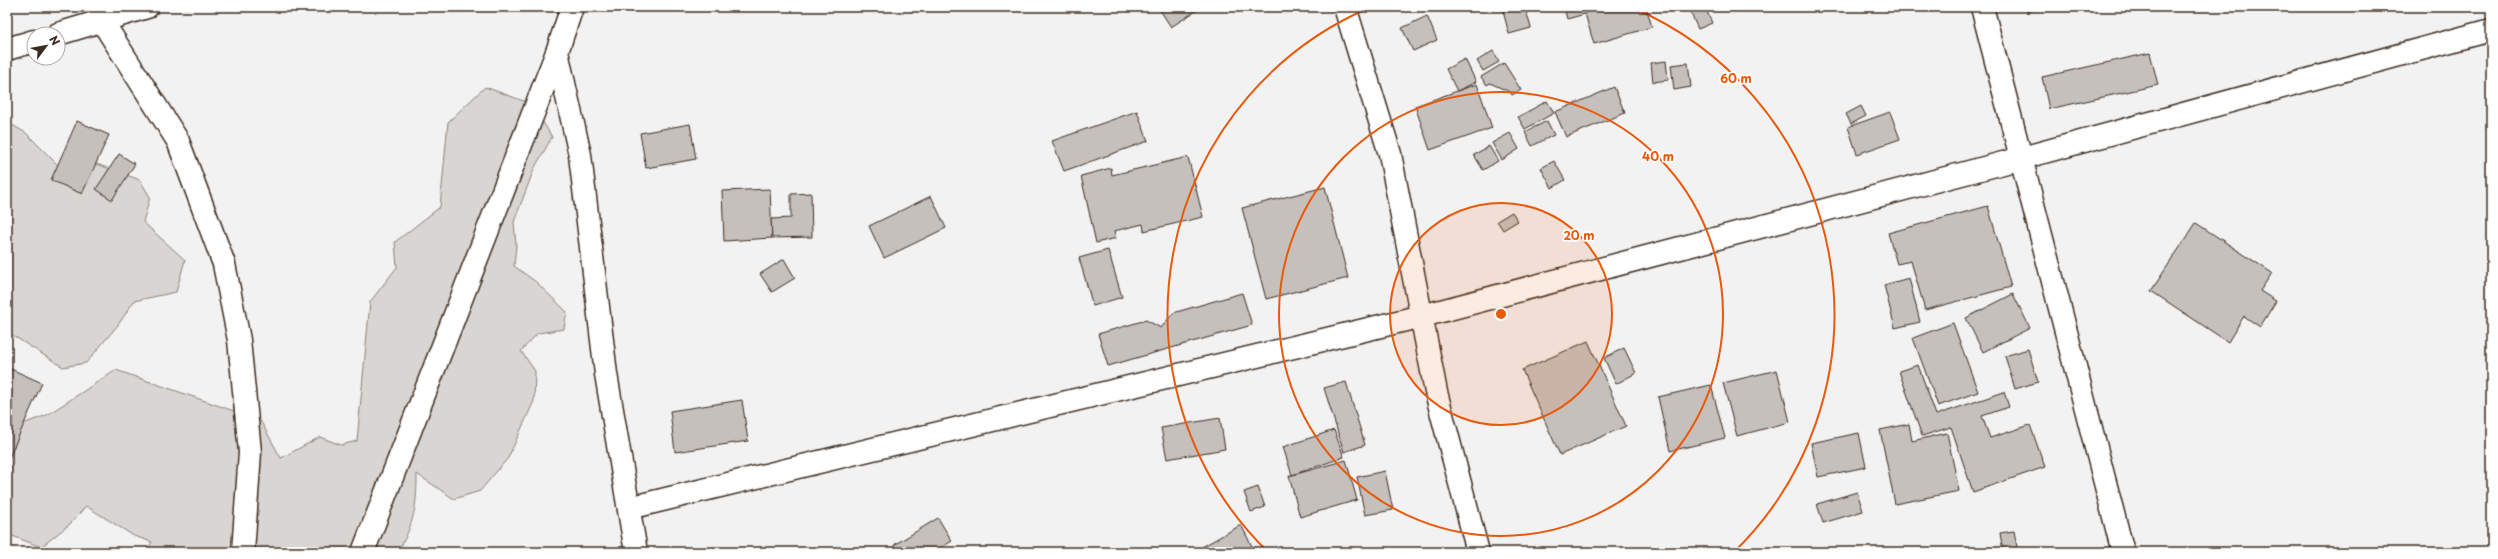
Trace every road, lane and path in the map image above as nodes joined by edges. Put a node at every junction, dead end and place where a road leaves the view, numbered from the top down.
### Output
1 (147, 7) edge
2 (572, 7) edge
3 (1345, 7) edge
4 (1982, 7) edge
5 (100, 14) edge
6 (66, 30) edge
7 (2491, 30) edge
8 (26, 43) edge
9 (7, 49) edge
10 (557, 52) junction
11 (2022, 158) junction
12 (1422, 316) junction
13 (629, 508) junction
14 (243, 552) edge
15 (363, 552) edge
16 (636, 552) edge
17 (1478, 552) edge
18 (2123, 552) edge

1 - 5 main road
2 - 10 main road
3 - 12 main road
4 - 11 main road
5 - 6 main road
5 - 14 main road
7 - 11 main road
8 - 9 main road
10 - 13 main road
10 - 15 main road
11 - 12 main road
11 - 18 main road
12 - 13 main road
12 - 17 main road
13 - 16 main road

